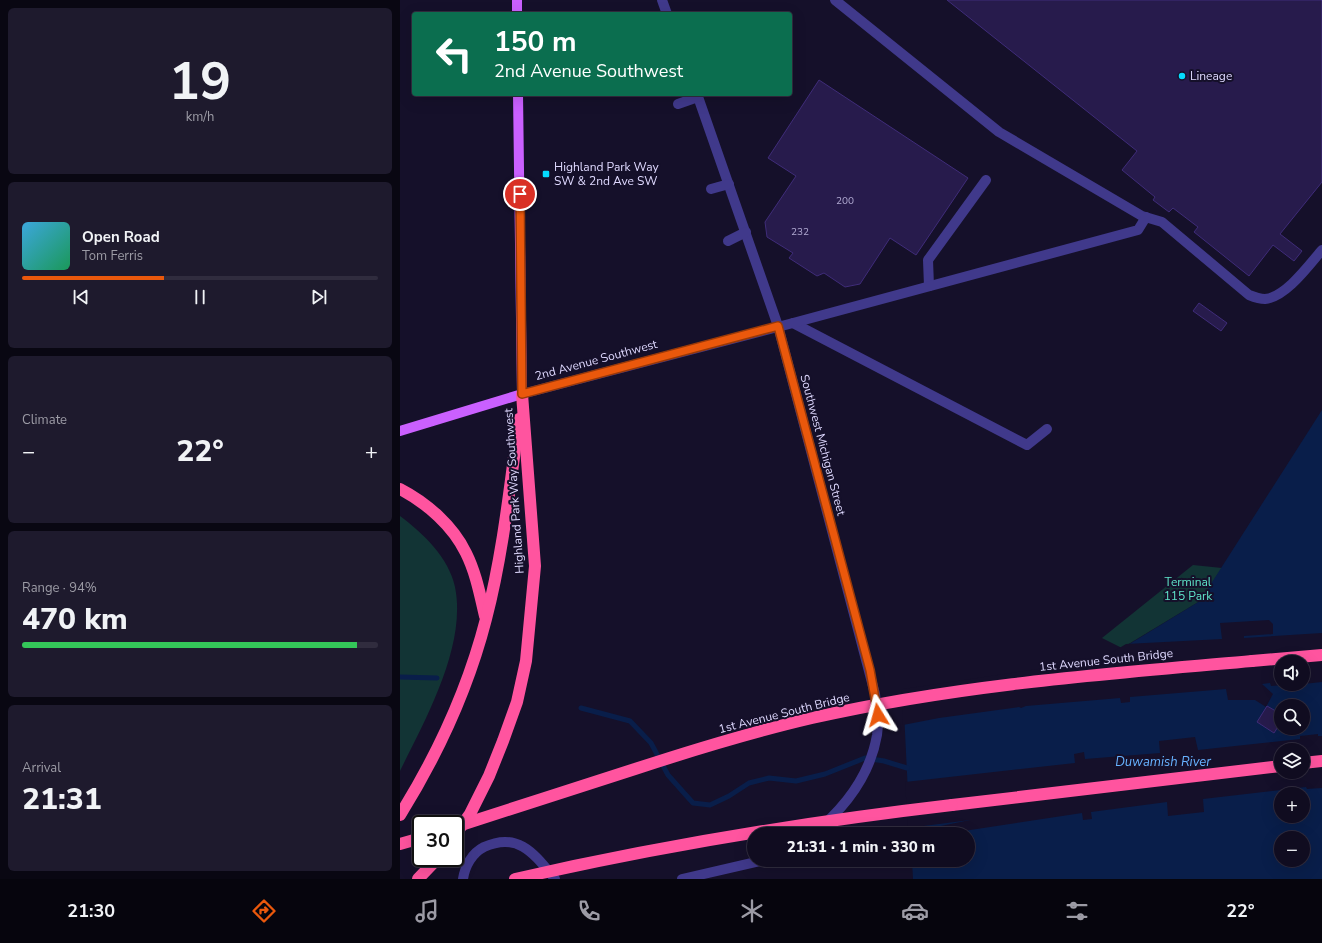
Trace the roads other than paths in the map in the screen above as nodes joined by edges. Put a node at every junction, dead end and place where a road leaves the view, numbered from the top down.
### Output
1 (517, 0) edge
2 (662, 0) edge
3 (835, 0) edge
4 (517, 12) edge
5 (666, 12) edge
6 (518, 96) edge
7 (696, 96) edge
8 (698, 96) edge
9 (678, 104) dead end
10 (986, 180) dead end
11 (729, 184) junction
12 (711, 189) dead end
13 (1146, 217) junction
14 (746, 232) junction
15 (728, 240) dead end
16 (1322, 250) edge
17 (929, 286) junction
18 (793, 323) junction
19 (778, 326) junction
20 (522, 394) junction
21 (1047, 428) dead end
22 (400, 431) edge
23 (400, 489) edge
24 (486, 619) junction
25 (1322, 655) edge
26 (1322, 761) edge
27 (1310, 762) edge
28 (1274, 767) edge
29 (400, 815) edge
30 (464, 822) edge
31 (464, 824) edge
32 (822, 827) edge
33 (412, 841) edge
34 (400, 844) edge
35 (747, 864) edge
36 (429, 867) edge
37 (418, 879) edge
38 (463, 879) edge
39 (515, 879) edge
40 (555, 879) edge
41 (682, 879) edge

1 - 4 main road
2 - 5 street
3 - 13 street
6 - 20 main road, Highland Park Way Southwest
7 - 9 street
8 - 11 street, Southwest Michigan Street
10 - 17 street
11 - 12 street
11 - 14 street, Southwest Michigan Street
13 - 16 street
13 - 17 street, 2nd Avenue Southwest
14 - 15 street
14 - 19 street, Southwest Michigan Street
17 - 18 street, 2nd Avenue Southwest
18 - 19 street, 2nd Avenue Southwest
18 - 21 street
19 - 20 street, 2nd Avenue Southwest
19 - 32 street, Southwest Michigan Street
20 - 22 main road, 2nd Avenue Southwest
20 - 24 highway, Highland Park Way Southwest
20 - 30 highway, Highland Park Way Southwest
23 - 24 highway
24 - 29 highway, Highland Park Way Southwest
25 - 31 highway, 1st Avenue South Bridge, bridge
26 - 27 highway
28 - 39 highway, bridge
33 - 34 highway
35 - 41 street
36 - 37 highway
38 - 40 street

